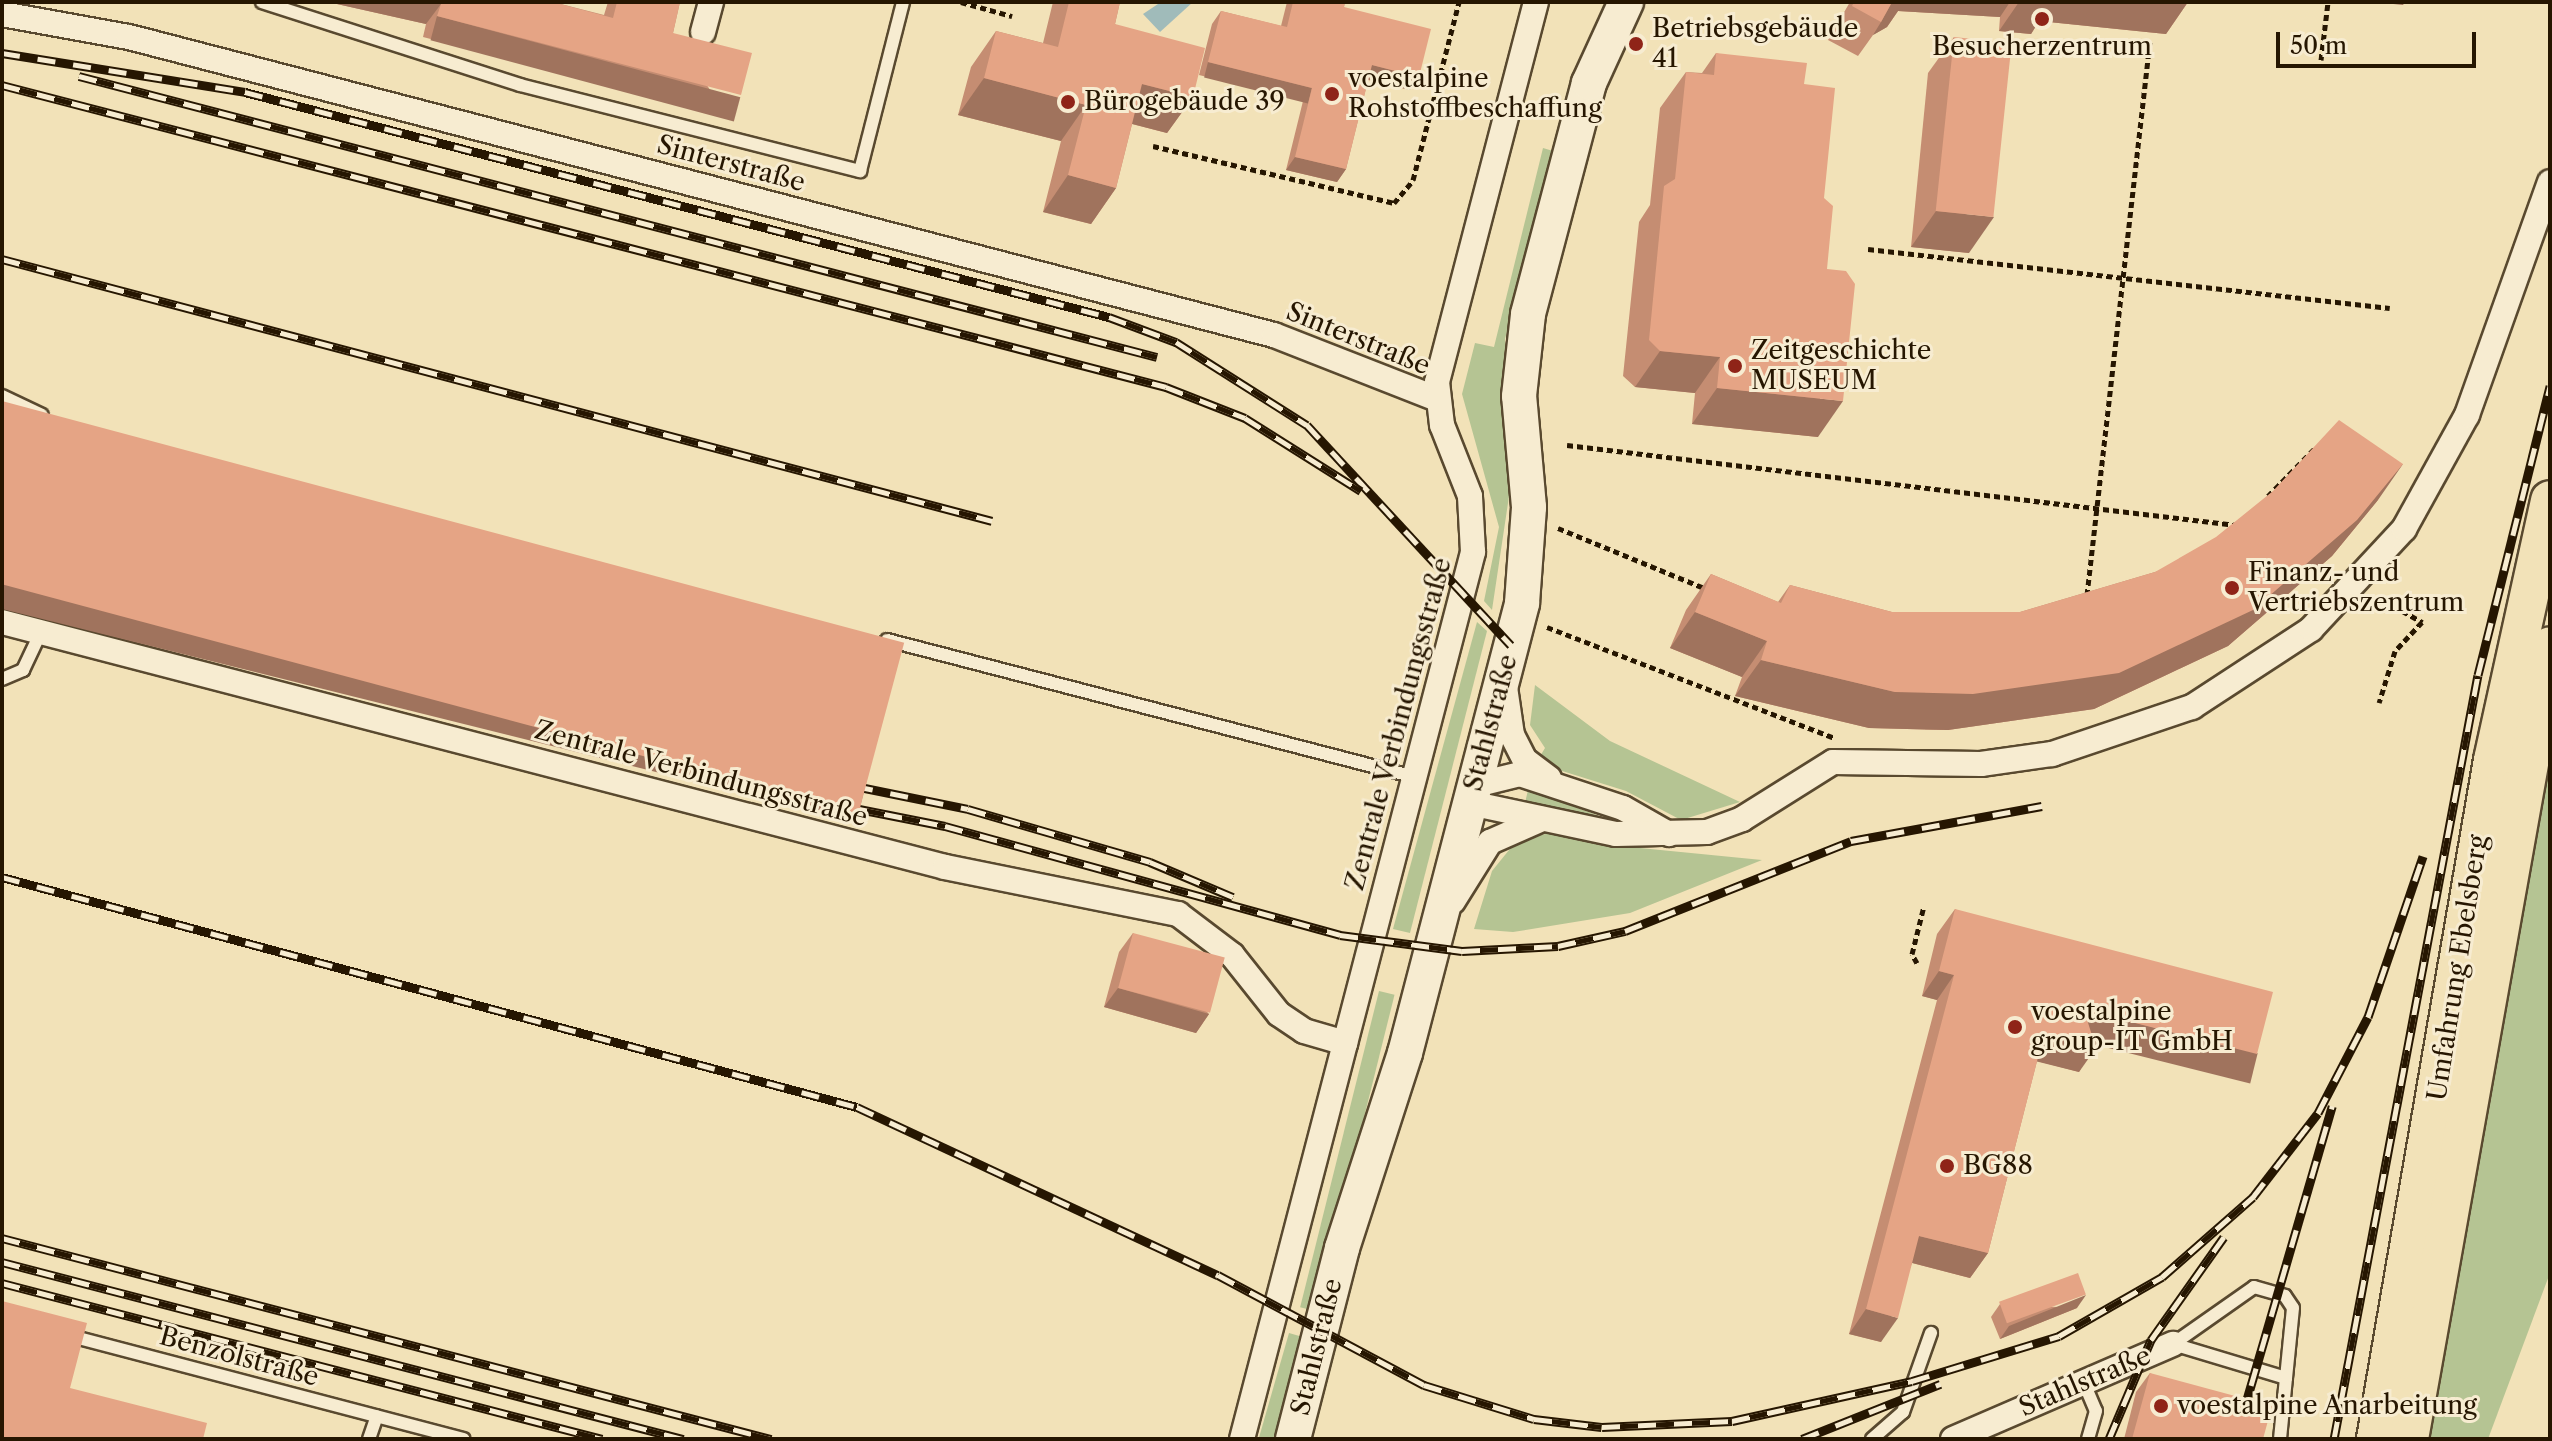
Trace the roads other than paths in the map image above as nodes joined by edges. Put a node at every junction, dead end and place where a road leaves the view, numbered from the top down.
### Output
1 (262, 2) edge
2 (711, 2) edge
3 (903, 2) edge
4 (1536, 2) edge
5 (1626, 2) edge
6 (304, 8) edge
7 (2, 14) edge
8 (703, 32) dead end
9 (2550, 182) edge
10 (2, 396) edge
11 (1437, 399) junction
12 (56, 422) edge
13 (2550, 500) edge
14 (2, 622) edge
15 (41, 632) junction
16 (872, 635) edge
17 (2550, 646) edge
18 (1503, 675) junction
19 (2, 679) edge
20 (1415, 777) junction
21 (1558, 784) junction
22 (1473, 794) junction
23 (1542, 819) junction
24 (1671, 835) junction
25 (1438, 928) junction
26 (1345, 1043) junction
27 (47, 1330) edge
28 (1931, 1333) dead end
29 (2173, 1344) junction
30 (2286, 1378) junction
31 (2084, 1383) junction
32 (377, 1416) junction
33 (369, 1439) edge
34 (464, 1439) edge
35 (1242, 1439) edge
36 (1293, 1439) edge
37 (1872, 1439) edge
38 (1953, 1439) edge
39 (2088, 1439) edge
40 (2280, 1439) edge
41 (2376, 1439) edge
42 (2409, 1439) edge

1 - 6 lane
2 - 8 street
3 - 6 lane
4 - 11 street
5 - 18 street, Stahlstraße
7 - 11 street, Sinterstraße
9 - 24 street
10 - 12 lane
11 - 20 street, Zentrale Verbindungsstraße
13 - 41 main road, Umfahrung Ebelsberg
14 - 15 street, Zentrale Verbindungsstraße
15 - 19 lane
15 - 26 street, Zentrale Verbindungsstraße
16 - 20 lane
17 - 42 main road, Umfahrung Ebelsberg
18 - 21 street
18 - 22 street, Stahlstraße
20 - 26 street, Zentrale Verbindungsstraße
21 - 22 street
21 - 24 street
22 - 23 street
22 - 25 street, Stahlstraße
23 - 24 street
23 - 25 street
25 - 36 street, Stahlstraße
26 - 35 street, Zentrale Verbindungsstraße
27 - 32 lane, Benzolstraße
28 - 37 lane
29 - 30 lane
29 - 30 lane
29 - 31 street, Stahlstraße
30 - 40 lane
31 - 38 street, Stahlstraße
31 - 39 lane
32 - 33 lane
32 - 34 lane, Benzolstraße

